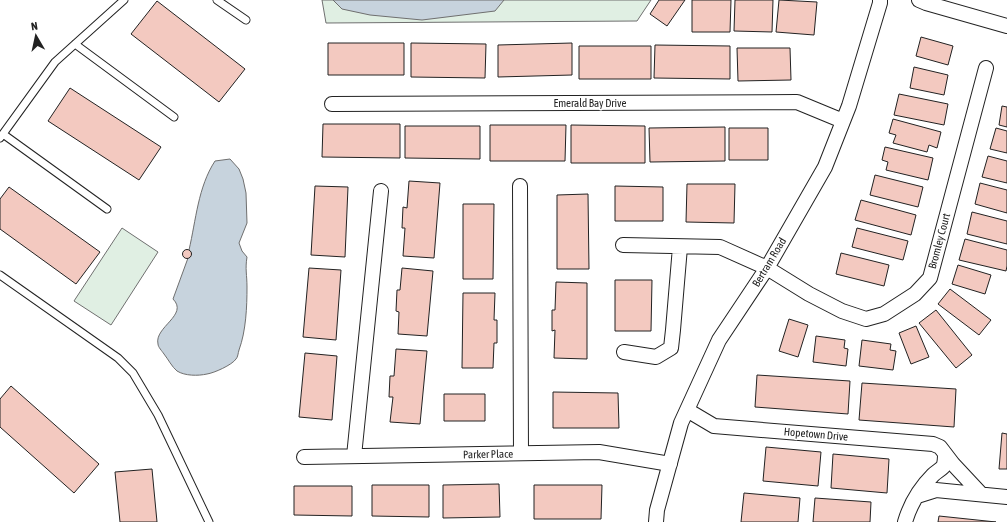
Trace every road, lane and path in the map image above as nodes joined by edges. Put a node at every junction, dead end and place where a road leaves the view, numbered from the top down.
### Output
1 (124, 0) edge
2 (217, 0) edge
3 (880, 0) edge
4 (919, 0) edge
5 (246, 20) dead end
6 (1007, 26) edge
7 (75, 44) junction
8 (986, 68) dead end
9 (332, 104) dead end
10 (174, 117) dead end
11 (843, 121) junction
12 (1, 136) edge
13 (520, 186) dead end
14 (381, 191) dead end
15 (108, 209) dead end
16 (623, 245) dead end
17 (680, 247) junction
18 (767, 268) junction
19 (0, 275) edge
20 (624, 352) dead end
21 (687, 410) junction
22 (521, 453) junction
23 (945, 454) junction
24 (354, 456) junction
25 (304, 457) dead end
26 (670, 464) junction
27 (981, 494) junction
28 (917, 496) junction
29 (1007, 497) edge
30 (209, 522) edge
31 (656, 522) edge
32 (905, 522) edge

1 - 7 lane
2 - 5 lane
3 - 11 street, Bertram Road
4 - 6 street
7 - 10 lane
7 - 12 lane
8 - 18 street, Bromley Court
9 - 11 street, Emerald Bay Drive
11 - 18 street, Bertram Road
12 - 15 lane
13 - 22 street
14 - 24 street
16 - 17 street, Bromley Court
17 - 18 street, Bromley Court
17 - 20 street
18 - 21 street, Bertram Road
19 - 30 lane
21 - 23 street, Hopetown Drive
21 - 26 street, Bertram Road
22 - 24 street, Parker Place
22 - 26 street, Parker Place
23 - 27 street, Hopetown Drive
23 - 28 street
24 - 25 street, Parker Place
26 - 31 street, Bertram Road
27 - 28 street
27 - 29 street
28 - 32 street

